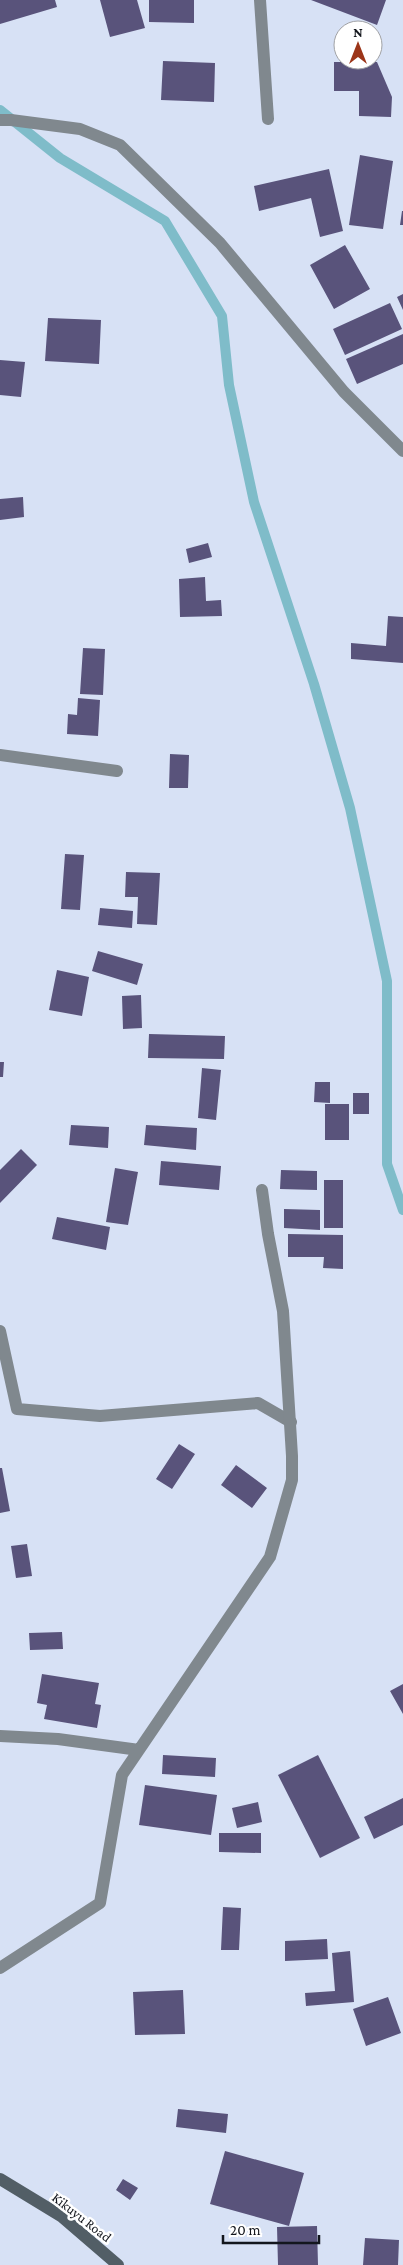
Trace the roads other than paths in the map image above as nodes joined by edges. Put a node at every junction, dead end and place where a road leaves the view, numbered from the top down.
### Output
1 (260, 0) edge
2 (268, 119) dead end
3 (0, 120) edge
4 (403, 451) edge
5 (0, 755) edge
6 (117, 771) dead end
7 (262, 1190) dead end
8 (0, 1331) edge
9 (290, 1422) junction
10 (0, 1736) edge
11 (139, 1750) junction
12 (0, 1968) edge
13 (0, 2179) edge
14 (118, 2265) edge

1 - 2 street
3 - 4 street
5 - 6 street
7 - 9 street
8 - 9 street
9 - 11 street
10 - 11 street
11 - 12 street
13 - 14 main road, Kikuyu Road

